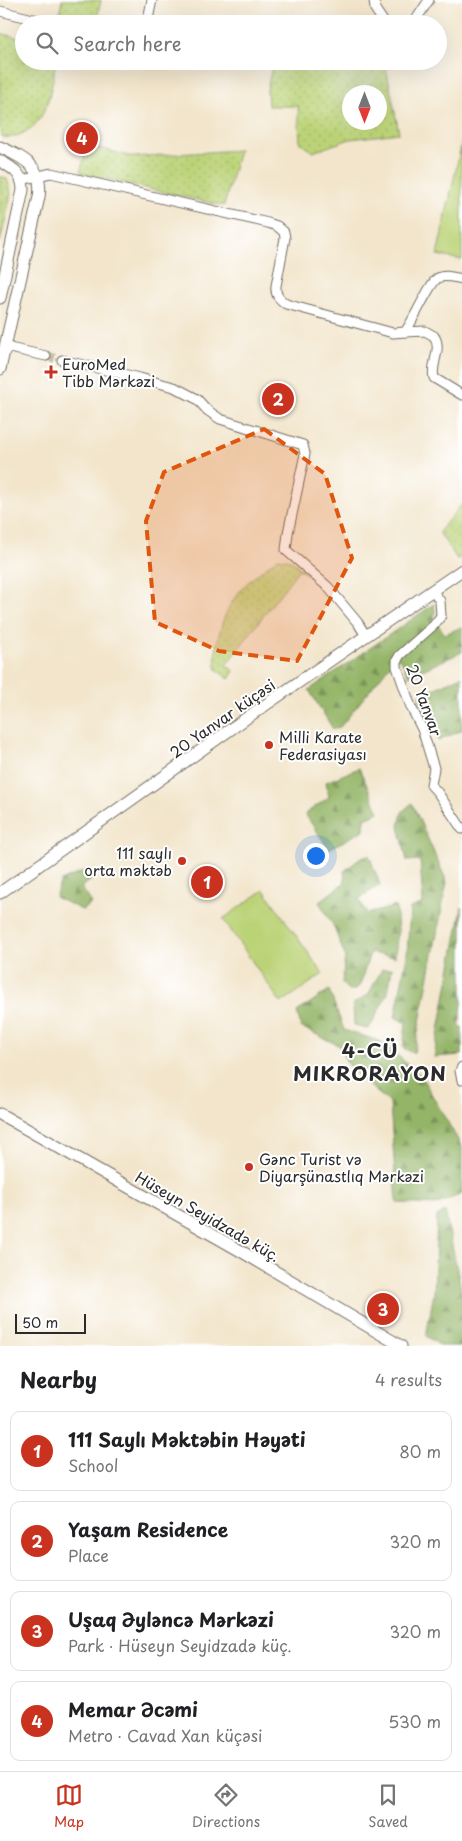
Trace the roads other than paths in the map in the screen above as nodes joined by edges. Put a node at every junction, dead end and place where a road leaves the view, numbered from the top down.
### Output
1 (152, 0) edge
2 (374, 0) edge
3 (429, 0) edge
4 (0, 11) edge
5 (17, 15) edge
6 (149, 15) edge
7 (379, 15) edge
8 (418, 15) edge
9 (0, 147) edge
10 (0, 161) edge
11 (38, 176) junction
12 (22, 180) junction
13 (462, 279) edge
14 (0, 298) edge
15 (405, 332) junction
16 (6, 347) junction
17 (46, 356) tunnel mouth
18 (62, 360) tunnel mouth
19 (0, 370) edge
20 (462, 395) edge
21 (462, 570) edge
22 (432, 590) junction
23 (366, 636) junction
24 (462, 829) edge
25 (0, 893) edge
26 (462, 1067) edge
27 (462, 1080) edge
28 (0, 1114) edge
29 (401, 1346) edge

1 - 6 street
2 - 7 street
3 - 8 street
4 - 5 street
9 - 11 street
10 - 12 street
11 - 12 street
11 - 15 street
11 - 16 street
12 - 14 street
13 - 15 street
15 - 20 street
16 - 17 street
16 - 19 street
18 - 23 street
21 - 22 street, 20 Yanvar küçəsi
22 - 23 street, 20 Yanvar küçəsi
22 - 24 street, 20 Yanvar
23 - 25 street, 20 Yanvar küçəsi
26 - 27 street
28 - 29 street, Hüseyn Seyidzadə küç.

